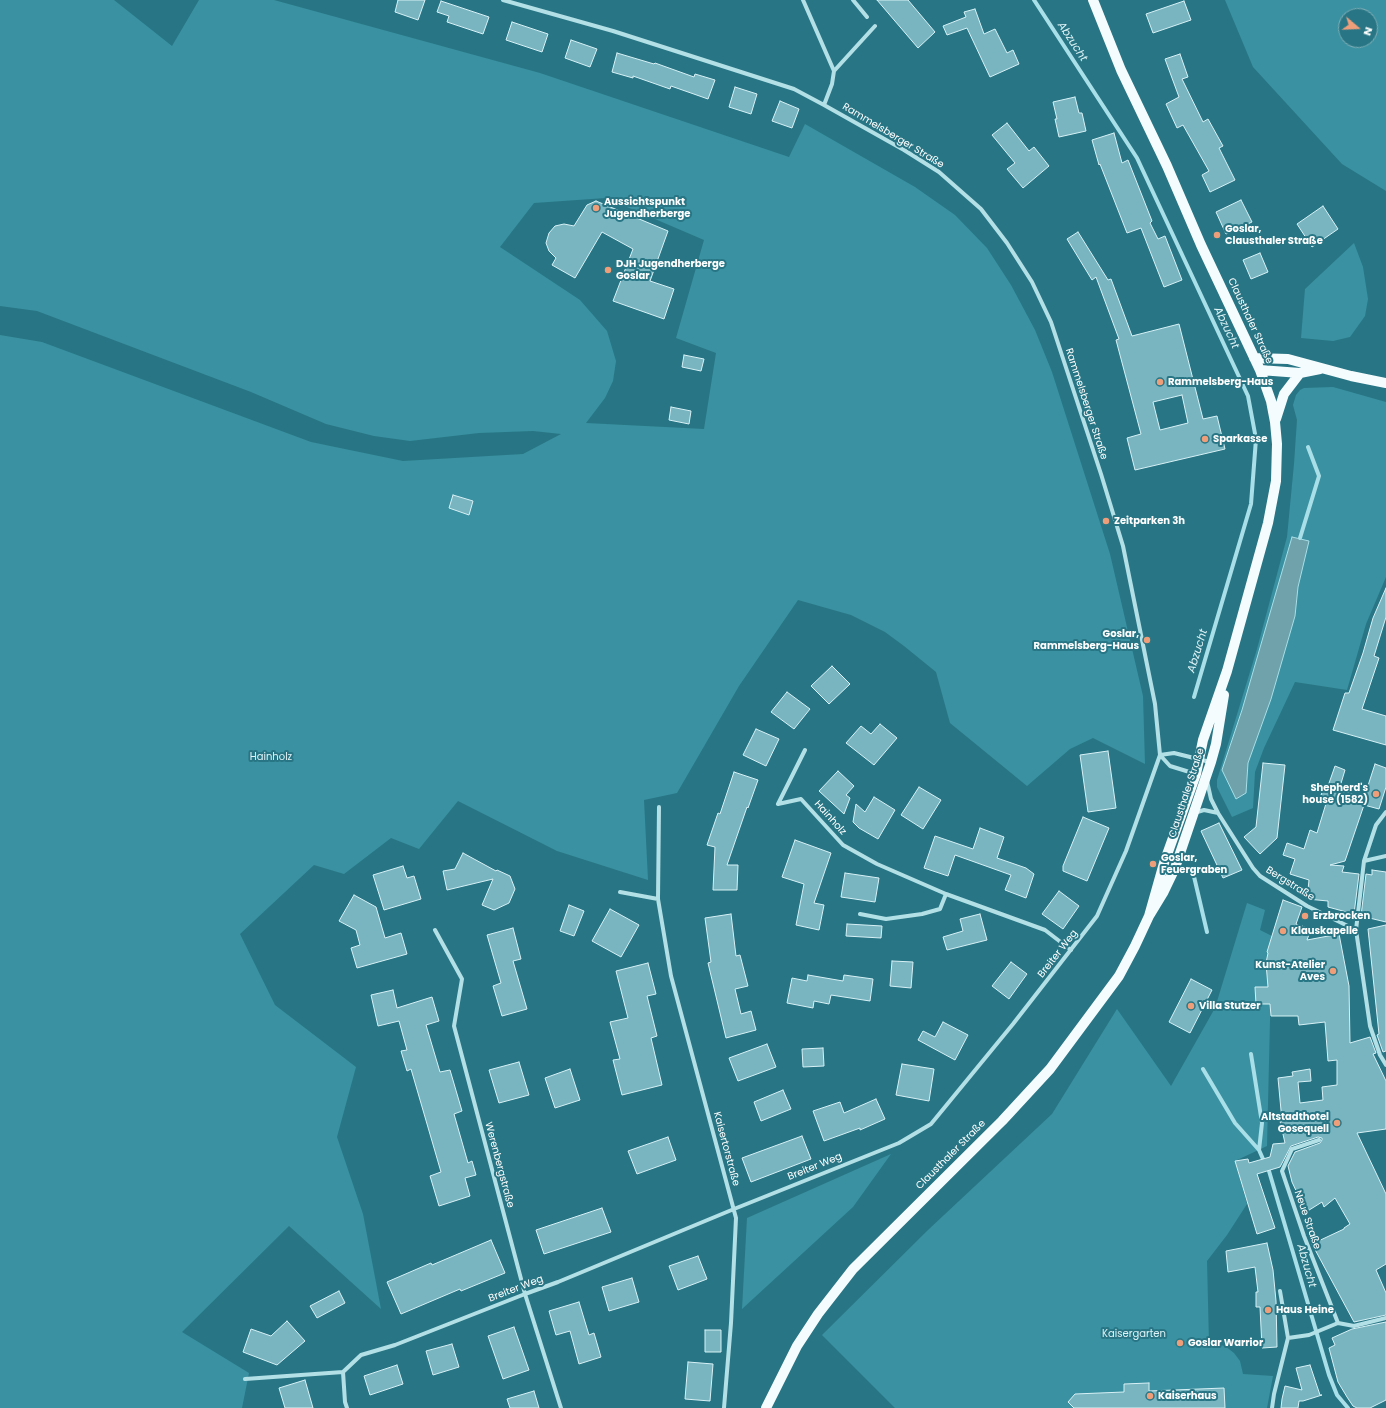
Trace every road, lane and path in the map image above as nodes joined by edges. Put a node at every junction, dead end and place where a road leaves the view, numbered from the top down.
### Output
1 (502, 0) edge
2 (804, 0) edge
3 (853, 0) edge
4 (1093, 0) edge
5 (867, 17) dead end
6 (875, 26) dead end
7 (834, 71) junction
8 (824, 104) junction
9 (1254, 358) junction
10 (1322, 368) junction
11 (1260, 370) junction
12 (1300, 373) junction
13 (1386, 383) edge
14 (1275, 422) junction
15 (1227, 671) junction
16 (805, 750) dead end
17 (1160, 755) junction
18 (1199, 759) junction
19 (1211, 762) junction
20 (1196, 774) junction
21 (1206, 778) junction
22 (659, 807) dead end
23 (1386, 812) edge
24 (1194, 813) junction
25 (1218, 813) junction
26 (1386, 856) edge
27 (1364, 861) junction
28 (620, 892) dead end
29 (946, 894) junction
30 (658, 898) junction
31 (860, 914) dead end
32 (1149, 916) junction
33 (435, 930) dead end
34 (1356, 930) junction
35 (1071, 950) junction
36 (1386, 1065) edge
37 (1319, 1140) dead end
38 (734, 1209) junction
39 (1280, 1291) dead end
40 (525, 1294) junction
41 (1386, 1318) edge
42 (1338, 1323) junction
43 (1288, 1338) junction
44 (343, 1372) junction
45 (245, 1379) dead end
46 (347, 1408) edge
47 (561, 1408) edge
48 (724, 1408) edge
49 (766, 1408) edge
50 (1272, 1408) edge

1 - 8 street, Rammelsberger Straße
2 - 7 street
3 - 5 street
4 - 9 main road, Clausthaler Straße
6 - 7 street
7 - 8 street
8 - 17 street, Rammelsberger Straße
9 - 10 main road
9 - 11 main road, Clausthaler Straße
10 - 12 main road
10 - 13 main road
11 - 12 main road
11 - 14 main road, Clausthaler Straße
12 - 14 main road
14 - 15 main road, Clausthaler Straße
15 - 18 main road, Clausthaler Straße
15 - 19 main road, Clausthaler Straße
16 - 29 street, Hainholz
17 - 18 street
17 - 20 street
17 - 35 street, Breiter Weg
18 - 19 street
18 - 20 main road, Clausthaler Straße
19 - 21 main road, Clausthaler Straße
20 - 21 street
20 - 32 main road, Clausthaler Straße
21 - 24 main road, Clausthaler Straße
21 - 25 street, Bergstraße
22 - 30 street, Kaisertorstraße
23 - 27 street
24 - 25 street
24 - 32 main road, Clausthaler Straße
25 - 34 street, Bergstraße
26 - 27 street
27 - 34 street
28 - 30 street
29 - 31 street
29 - 35 street, Hainholz
30 - 38 street, Kaisertorstraße
32 - 49 main road, Clausthaler Straße
33 - 40 street, Werenbergstraße
34 - 36 street
35 - 38 street, Breiter Weg
37 - 42 street, Neue Straße
38 - 40 street, Breiter Weg
38 - 48 street, Kaisertorstraße
39 - 43 street
40 - 44 street, Breiter Weg
40 - 47 street, Werenbergstraße
41 - 42 street
42 - 43 street
43 - 50 street
44 - 45 street
44 - 46 street

